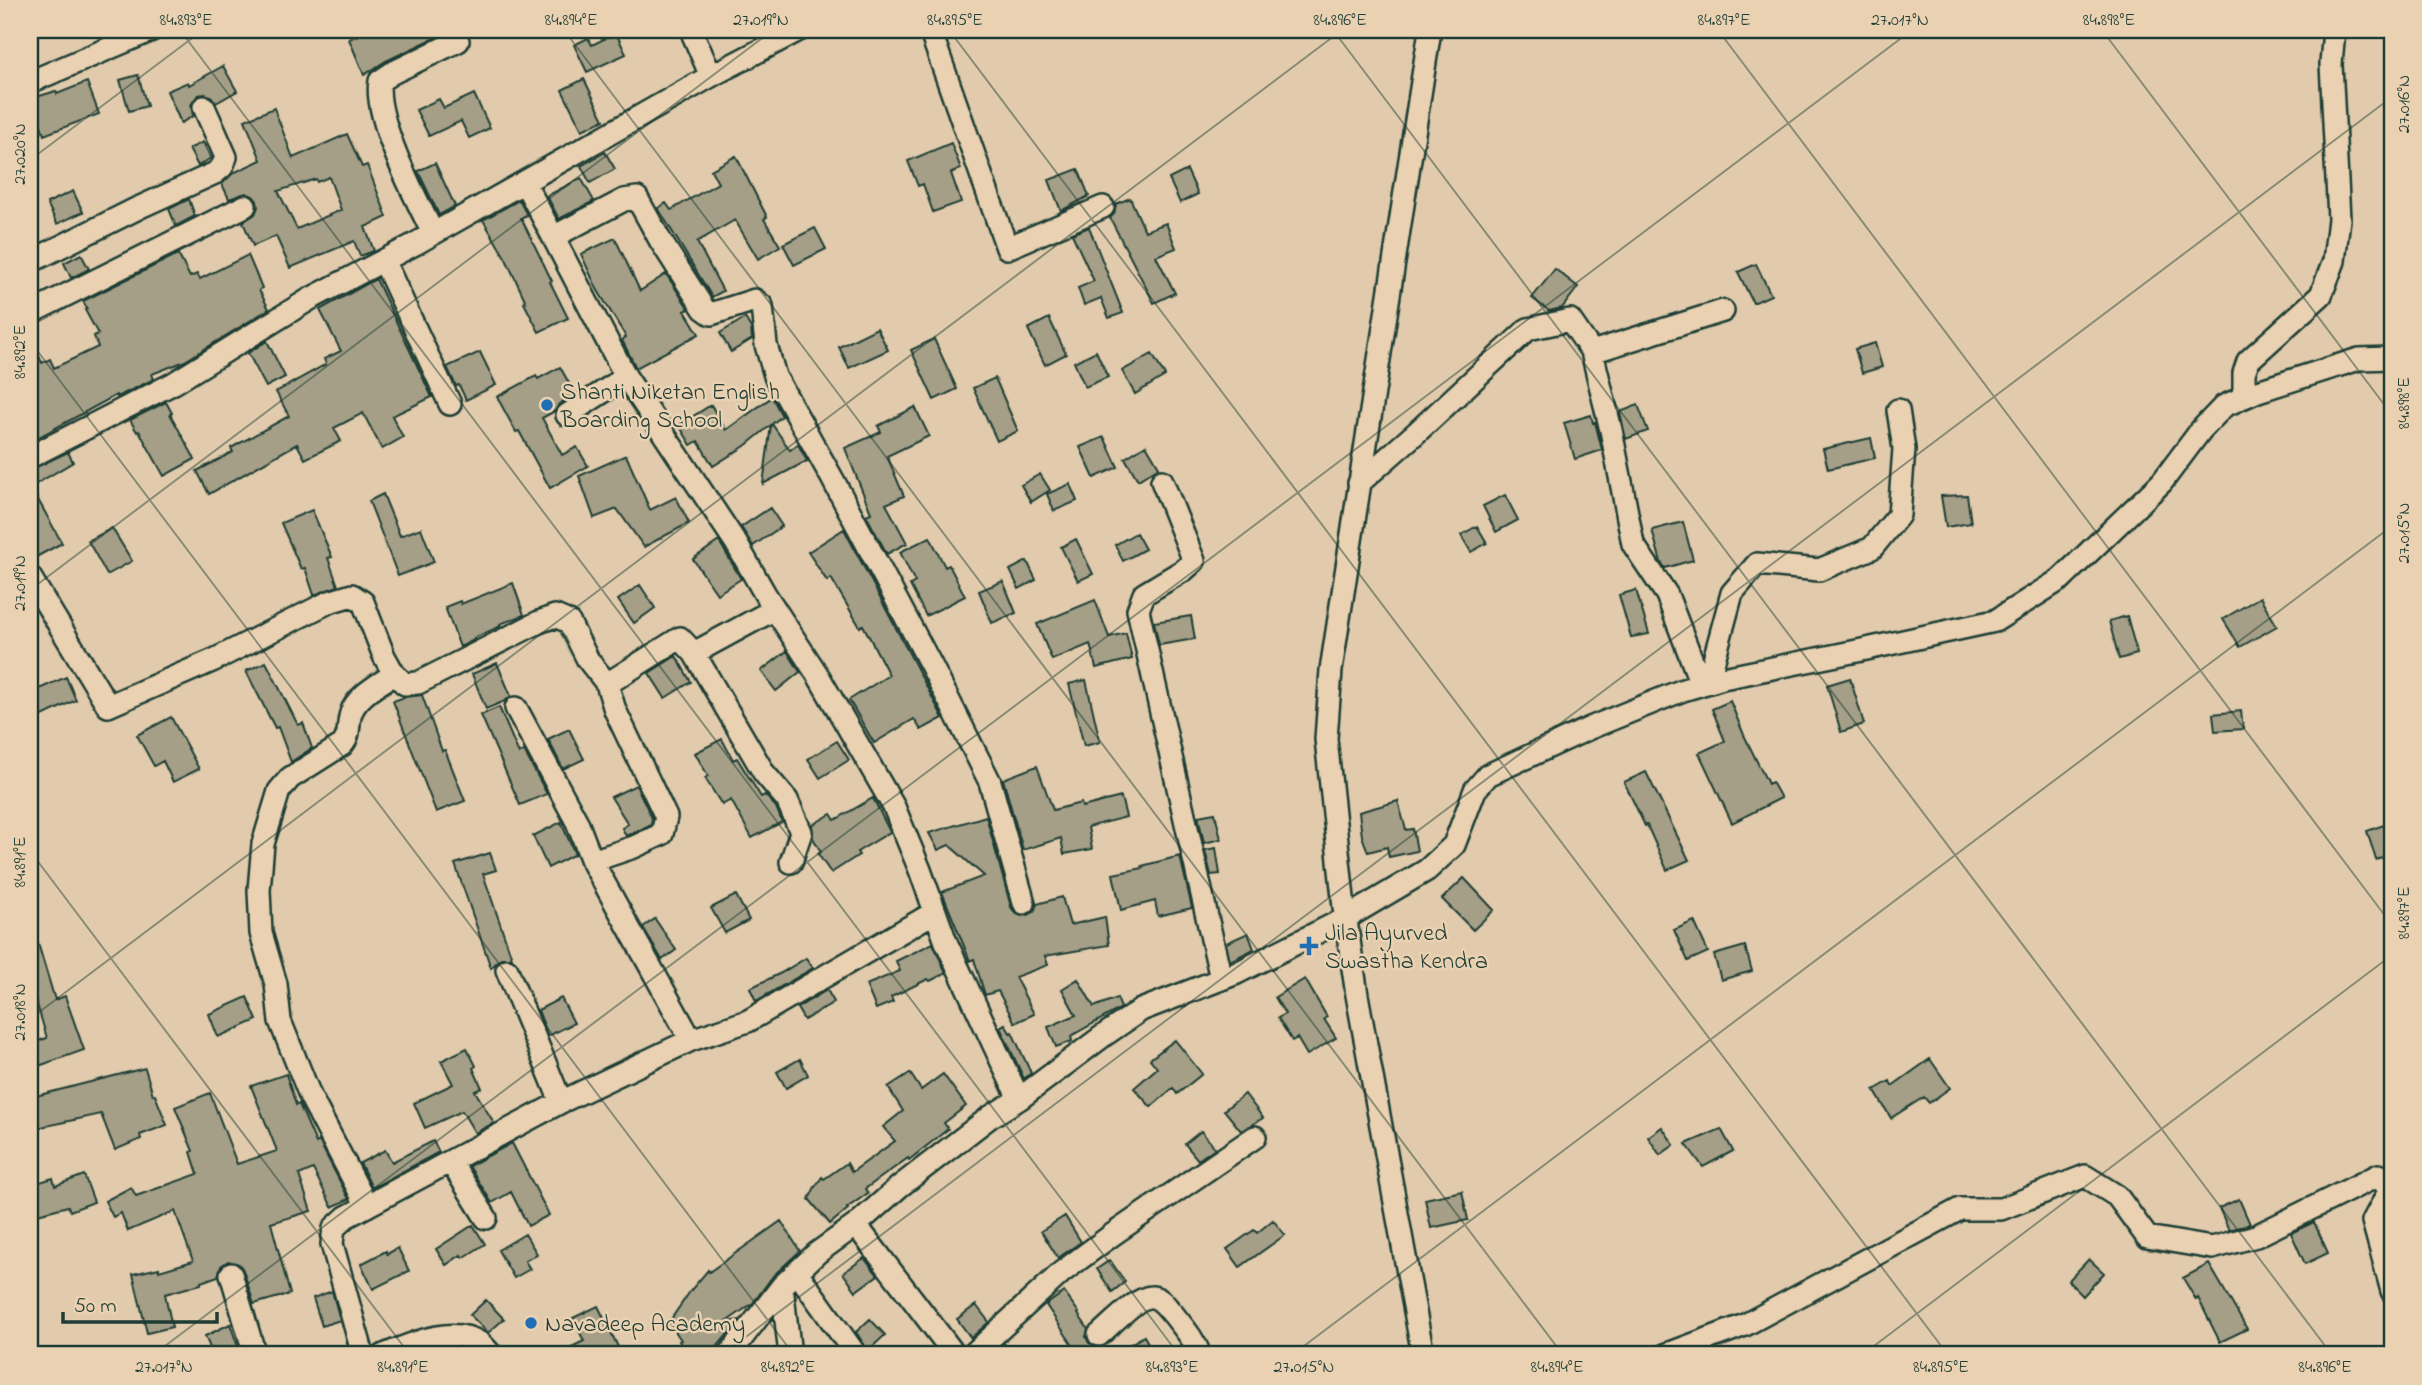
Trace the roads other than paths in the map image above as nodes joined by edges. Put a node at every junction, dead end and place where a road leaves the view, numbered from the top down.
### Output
1 (152, 30) edge
2 (453, 30) edge
3 (691, 30) edge
4 (799, 30) edge
5 (930, 30) edge
6 (1430, 30) edge
7 (2334, 30) edge
8 (711, 76) junction
9 (30, 82) edge
10 (204, 107) dead end
11 (525, 183) junction
12 (245, 206) dead end
13 (1103, 207) dead end
14 (433, 233) junction
15 (553, 237) junction
16 (384, 261) junction
17 (30, 262) edge
18 (1723, 312) dead end
19 (30, 313) edge
20 (1592, 352) junction
21 (2392, 358) edge
22 (626, 377) junction
23 (2244, 397) junction
24 (450, 404) dead end
25 (1898, 410) dead end
26 (567, 415) dead end
27 (30, 457) edge
28 (1162, 481) dead end
29 (1359, 484) junction
30 (30, 577) edge
31 (775, 609) junction
32 (694, 653) junction
33 (394, 674) junction
34 (1704, 683) junction
35 (607, 684) junction
36 (516, 708) dead end
37 (592, 861) junction
38 (791, 862) dead end
39 (1024, 903) dead end
40 (935, 912) junction
41 (1346, 918) junction
42 (507, 970) dead end
43 (1221, 979) junction
44 (691, 1040) junction
45 (1019, 1100) junction
46 (561, 1102) junction
47 (1255, 1137) dead end
48 (451, 1162) junction
49 (2391, 1189) edge
50 (367, 1206) junction
51 (485, 1218) dead end
52 (856, 1225) junction
53 (230, 1274) dead end
54 (789, 1279) junction
55 (2392, 1291) edge
56 (1099, 1335) dead end
57 (417, 1349) edge
58 (255, 1355) edge
59 (363, 1355) edge
60 (384, 1355) edge
61 (492, 1355) edge
62 (729, 1355) edge
63 (790, 1355) edge
64 (856, 1355) edge
65 (955, 1355) edge
66 (972, 1355) edge
67 (1200, 1355) edge
68 (1423, 1355) edge
69 (1665, 1355) edge

1 - 9 street
2 - 14 street
3 - 8 street
4 - 8 street
5 - 13 street
6 - 29 street
7 - 23 street
8 - 11 street
10 - 17 street
11 - 14 street
11 - 15 street
12 - 19 street
14 - 16 street
15 - 22 street
15 - 39 street
16 - 24 street
16 - 27 street
18 - 20 street
20 - 29 street
20 - 34 street
21 - 23 street
22 - 26 street
22 - 31 street
23 - 34 street
25 - 34 street
28 - 43 street
29 - 41 street
30 - 33 street
31 - 32 street
31 - 40 street
32 - 35 street
32 - 38 street
33 - 35 street
33 - 50 street
34 - 41 street
35 - 37 street
36 - 37 street
37 - 44 street
40 - 44 street
40 - 45 street
41 - 43 street
41 - 68 street
42 - 46 street
43 - 45 street
44 - 46 street
45 - 52 street
46 - 48 street
47 - 66 street
48 - 50 street
48 - 51 street
49 - 55 street
49 - 69 street
50 - 59 street
52 - 54 street
52 - 65 street
53 - 58 street
54 - 62 street
54 - 63 street
54 - 64 street
56 - 67 street
57 - 60 street
57 - 61 street

